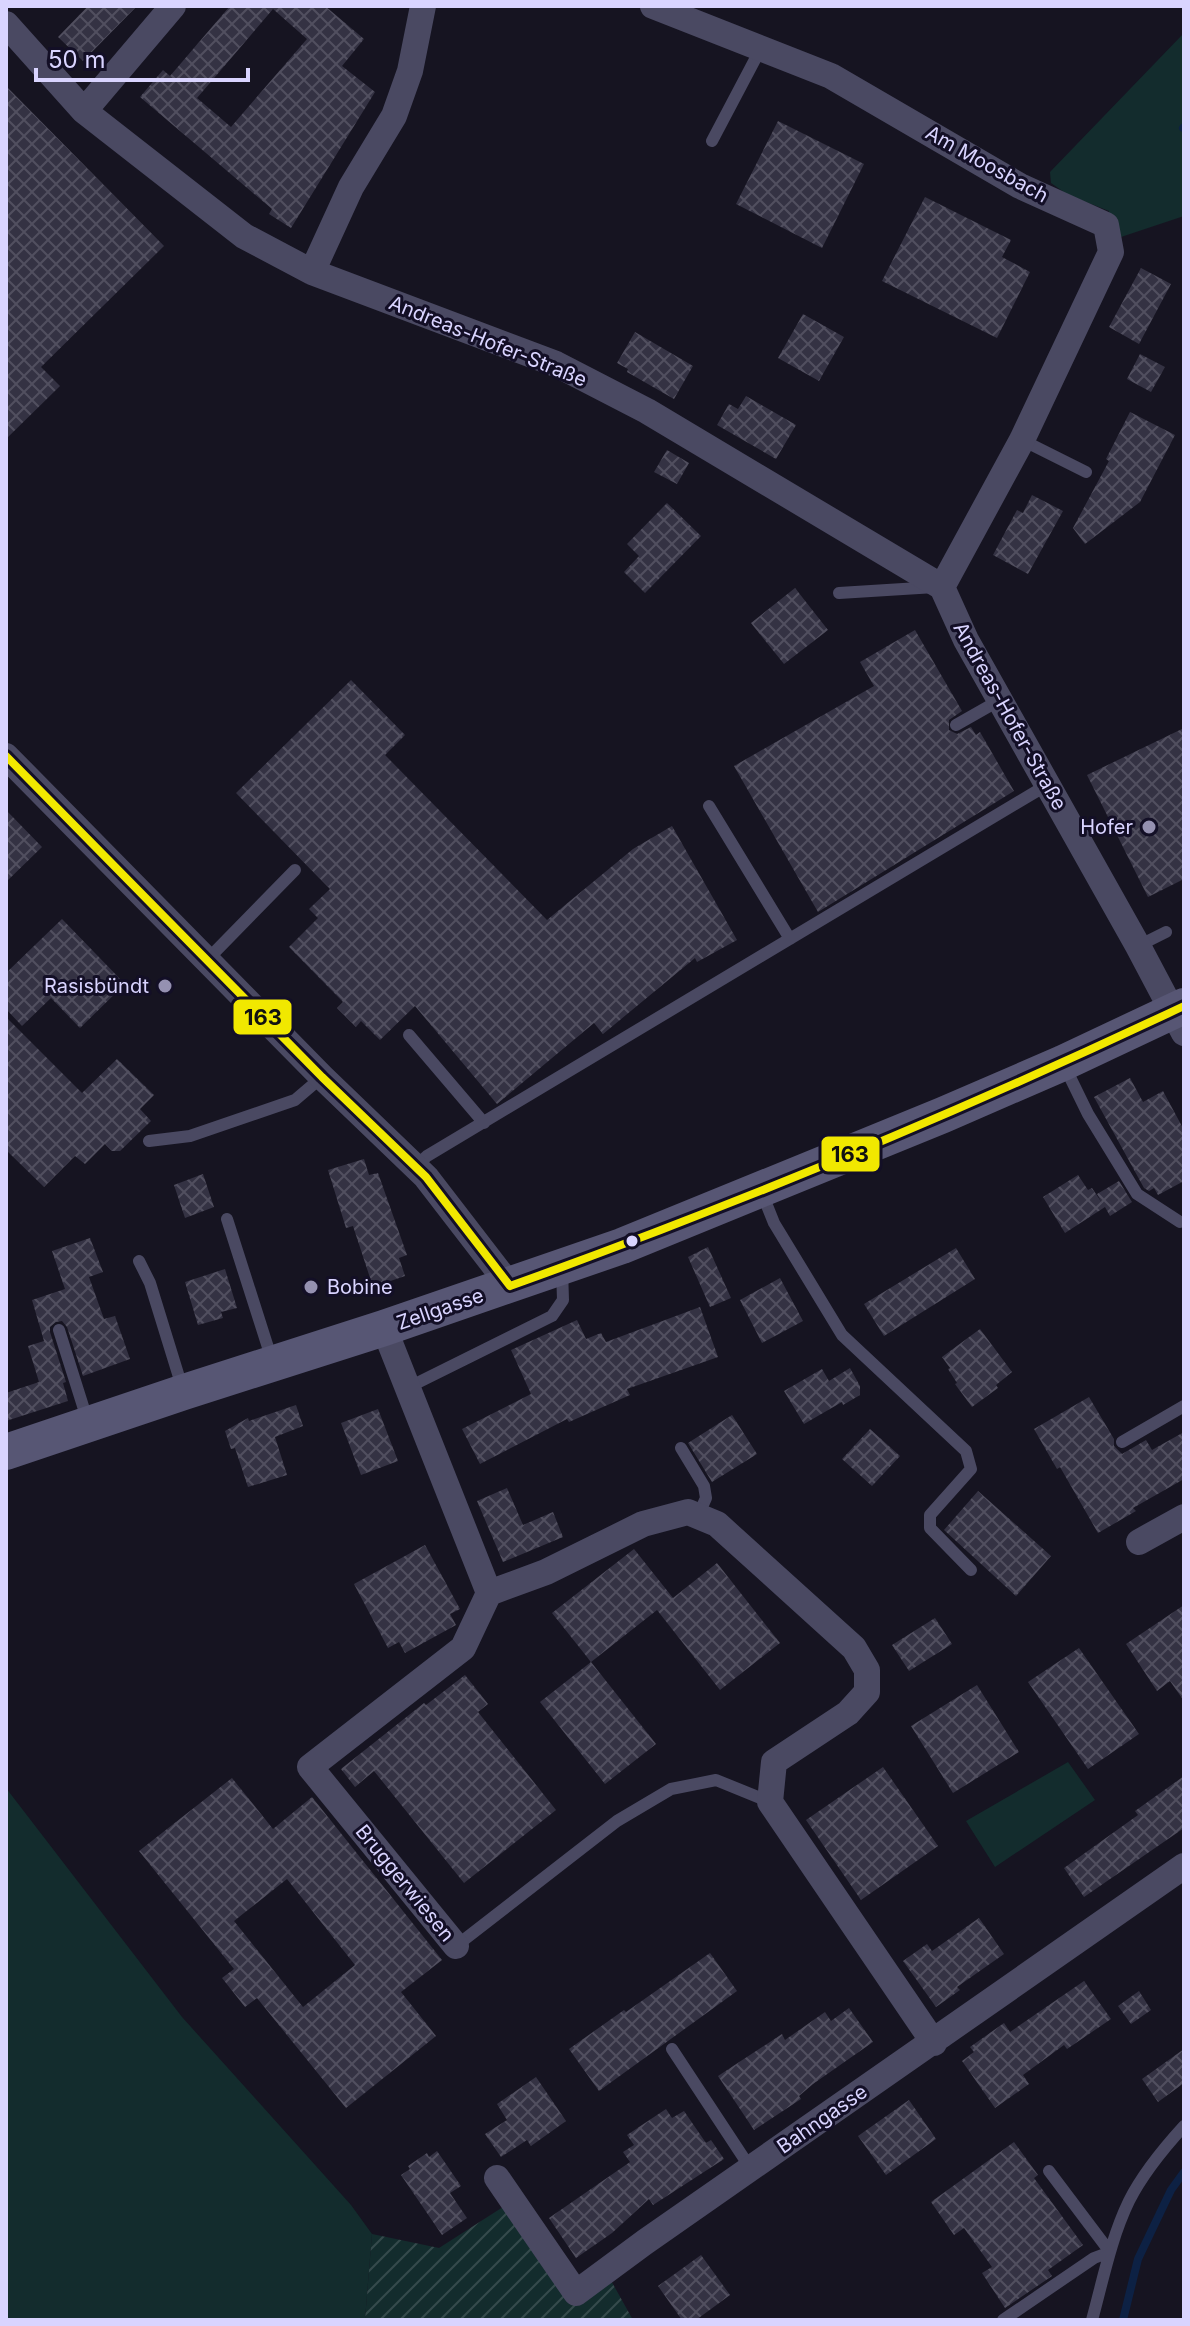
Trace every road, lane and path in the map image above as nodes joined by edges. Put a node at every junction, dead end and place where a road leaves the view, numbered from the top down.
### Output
1 (173, 6) edge
2 (423, 6) edge
3 (653, 6) edge
4 (6, 24) edge
5 (761, 48) junction
6 (84, 111) junction
7 (712, 141) dead end
8 (312, 272) junction
9 (1022, 440) junction
10 (1086, 472) dead end
11 (942, 587) junction
12 (839, 593) dead end
13 (1000, 700) junction
14 (956, 725) dead end
15 (6, 756) edge
16 (1047, 785) junction
17 (709, 806) dead end
18 (295, 870) dead end
19 (1166, 932) dead end
20 (790, 939) junction
21 (1138, 946) junction
22 (207, 960) junction
23 (1181, 1017) edge
24 (409, 1035) dead end
25 (1063, 1063) junction
26 (322, 1077) junction
27 (484, 1123) junction
28 (149, 1141) dead end
29 (416, 1166) junction
30 (761, 1189) junction
31 (227, 1219) dead end
32 (1180, 1222) dead end
33 (139, 1261) dead end
34 (562, 1267) junction
35 (510, 1286) junction
36 (384, 1328) junction
37 (59, 1330) dead end
38 (273, 1364) junction
39 (407, 1388) junction
40 (184, 1392) junction
41 (1184, 1406) edge
42 (88, 1424) junction
43 (1122, 1442) dead end
44 (681, 1448) dead end
45 (6, 1452) edge
46 (698, 1516) junction
47 (1184, 1517) edge
48 (1139, 1542) dead end
49 (971, 1570) dead end
50 (489, 1593) junction
51 (770, 1802) junction
52 (1184, 1866) edge
53 (456, 1946) joint
54 (934, 2043) junction
55 (672, 2049) dead end
56 (1184, 2126) edge
57 (751, 2169) junction
58 (1049, 2171) dead end
59 (497, 2178) dead end
60 (1110, 2252) junction
61 (1003, 2320) edge
62 (1092, 2320) edge

1 - 6 street
2 - 8 street
3 - 5 street, Am Moosbach
4 - 6 street, Andreas-Hofer-Straße
5 - 7 lane
5 - 9 street, Am Moosbach
6 - 8 street, Andreas-Hofer-Straße
8 - 11 street, Andreas-Hofer-Straße
9 - 10 lane
9 - 11 street
11 - 12 lane
11 - 13 street, Andreas-Hofer-Straße
13 - 14 lane
13 - 16 street, Andreas-Hofer-Straße
15 - 22 street
16 - 20 lane
16 - 21 street, Andreas-Hofer-Straße
17 - 20 lane
18 - 22 lane
19 - 21 lane
20 - 27 lane
21 - 23 street, Andreas-Hofer-Straße
22 - 26 street
23 - 25 main road, Zellgasse
24 - 27 lane
25 - 30 main road, Zellgasse
25 - 32 lane
26 - 28 lane
26 - 29 street
27 - 29 lane
29 - 35 street
30 - 34 main road, Zellgasse
30 - 49 lane
31 - 38 lane
33 - 40 lane
34 - 35 main road, Zellgasse
34 - 39 lane
35 - 36 main road, Zellgasse
36 - 38 main road, Zellgasse
36 - 39 street
37 - 42 lane
38 - 40 main road, Zellgasse
39 - 50 street
40 - 42 main road, Zellgasse
41 - 43 lane
42 - 45 main road, Zellgasse
44 - 46 lane
46 - 50 street
46 - 51 street
47 - 48 street
50 - 53 street, Bruggerwiesen
51 - 53 lane, Bruggerwiesen
51 - 54 street
52 - 54 street, Bahngasse
54 - 57 street, Bahngasse
55 - 57 lane
56 - 60 lane
57 - 59 street, Bahngasse
58 - 60 lane
60 - 61 lane
60 - 62 lane

